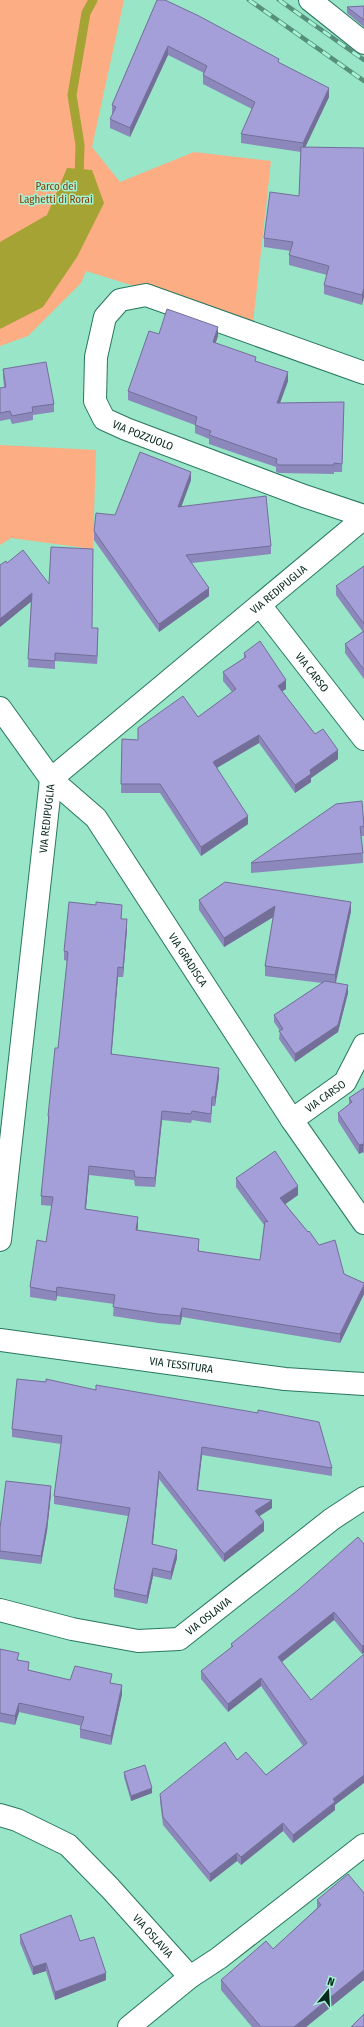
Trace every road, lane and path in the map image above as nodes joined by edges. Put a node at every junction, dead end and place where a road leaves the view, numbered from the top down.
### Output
1 (310, 0) edge
2 (364, 43) edge
3 (364, 373) edge
4 (364, 517) edge
5 (260, 605) junction
6 (0, 708) edge
7 (364, 739) edge
8 (51, 779) junction
9 (364, 1045) edge
10 (292, 1120) junction
11 (364, 1223) edge
12 (0, 1240) edge
13 (0, 1340) edge
14 (364, 1384) edge
15 (364, 1498) edge
16 (0, 1610) edge
17 (0, 1816) edge
18 (364, 1845) edge
19 (190, 1977) junction
20 (129, 2027) edge

1 - 2 street
3 - 4 street, VIA POZZUOLO
4 - 5 street, VIA REDIPUGLIA
5 - 7 street, VIA CARSO
5 - 8 street, VIA REDIPUGLIA
6 - 8 street, VIA GRADISCA
8 - 10 street, VIA GRADISCA
8 - 12 street, VIA REDIPUGLIA
9 - 10 street, VIA CARSO
10 - 11 street, VIA GRADISCA
13 - 14 street, VIA TESSITURA
15 - 16 street, VIA OSLAVIA
17 - 19 street, VIA OSLAVIA
18 - 19 street
19 - 20 street

